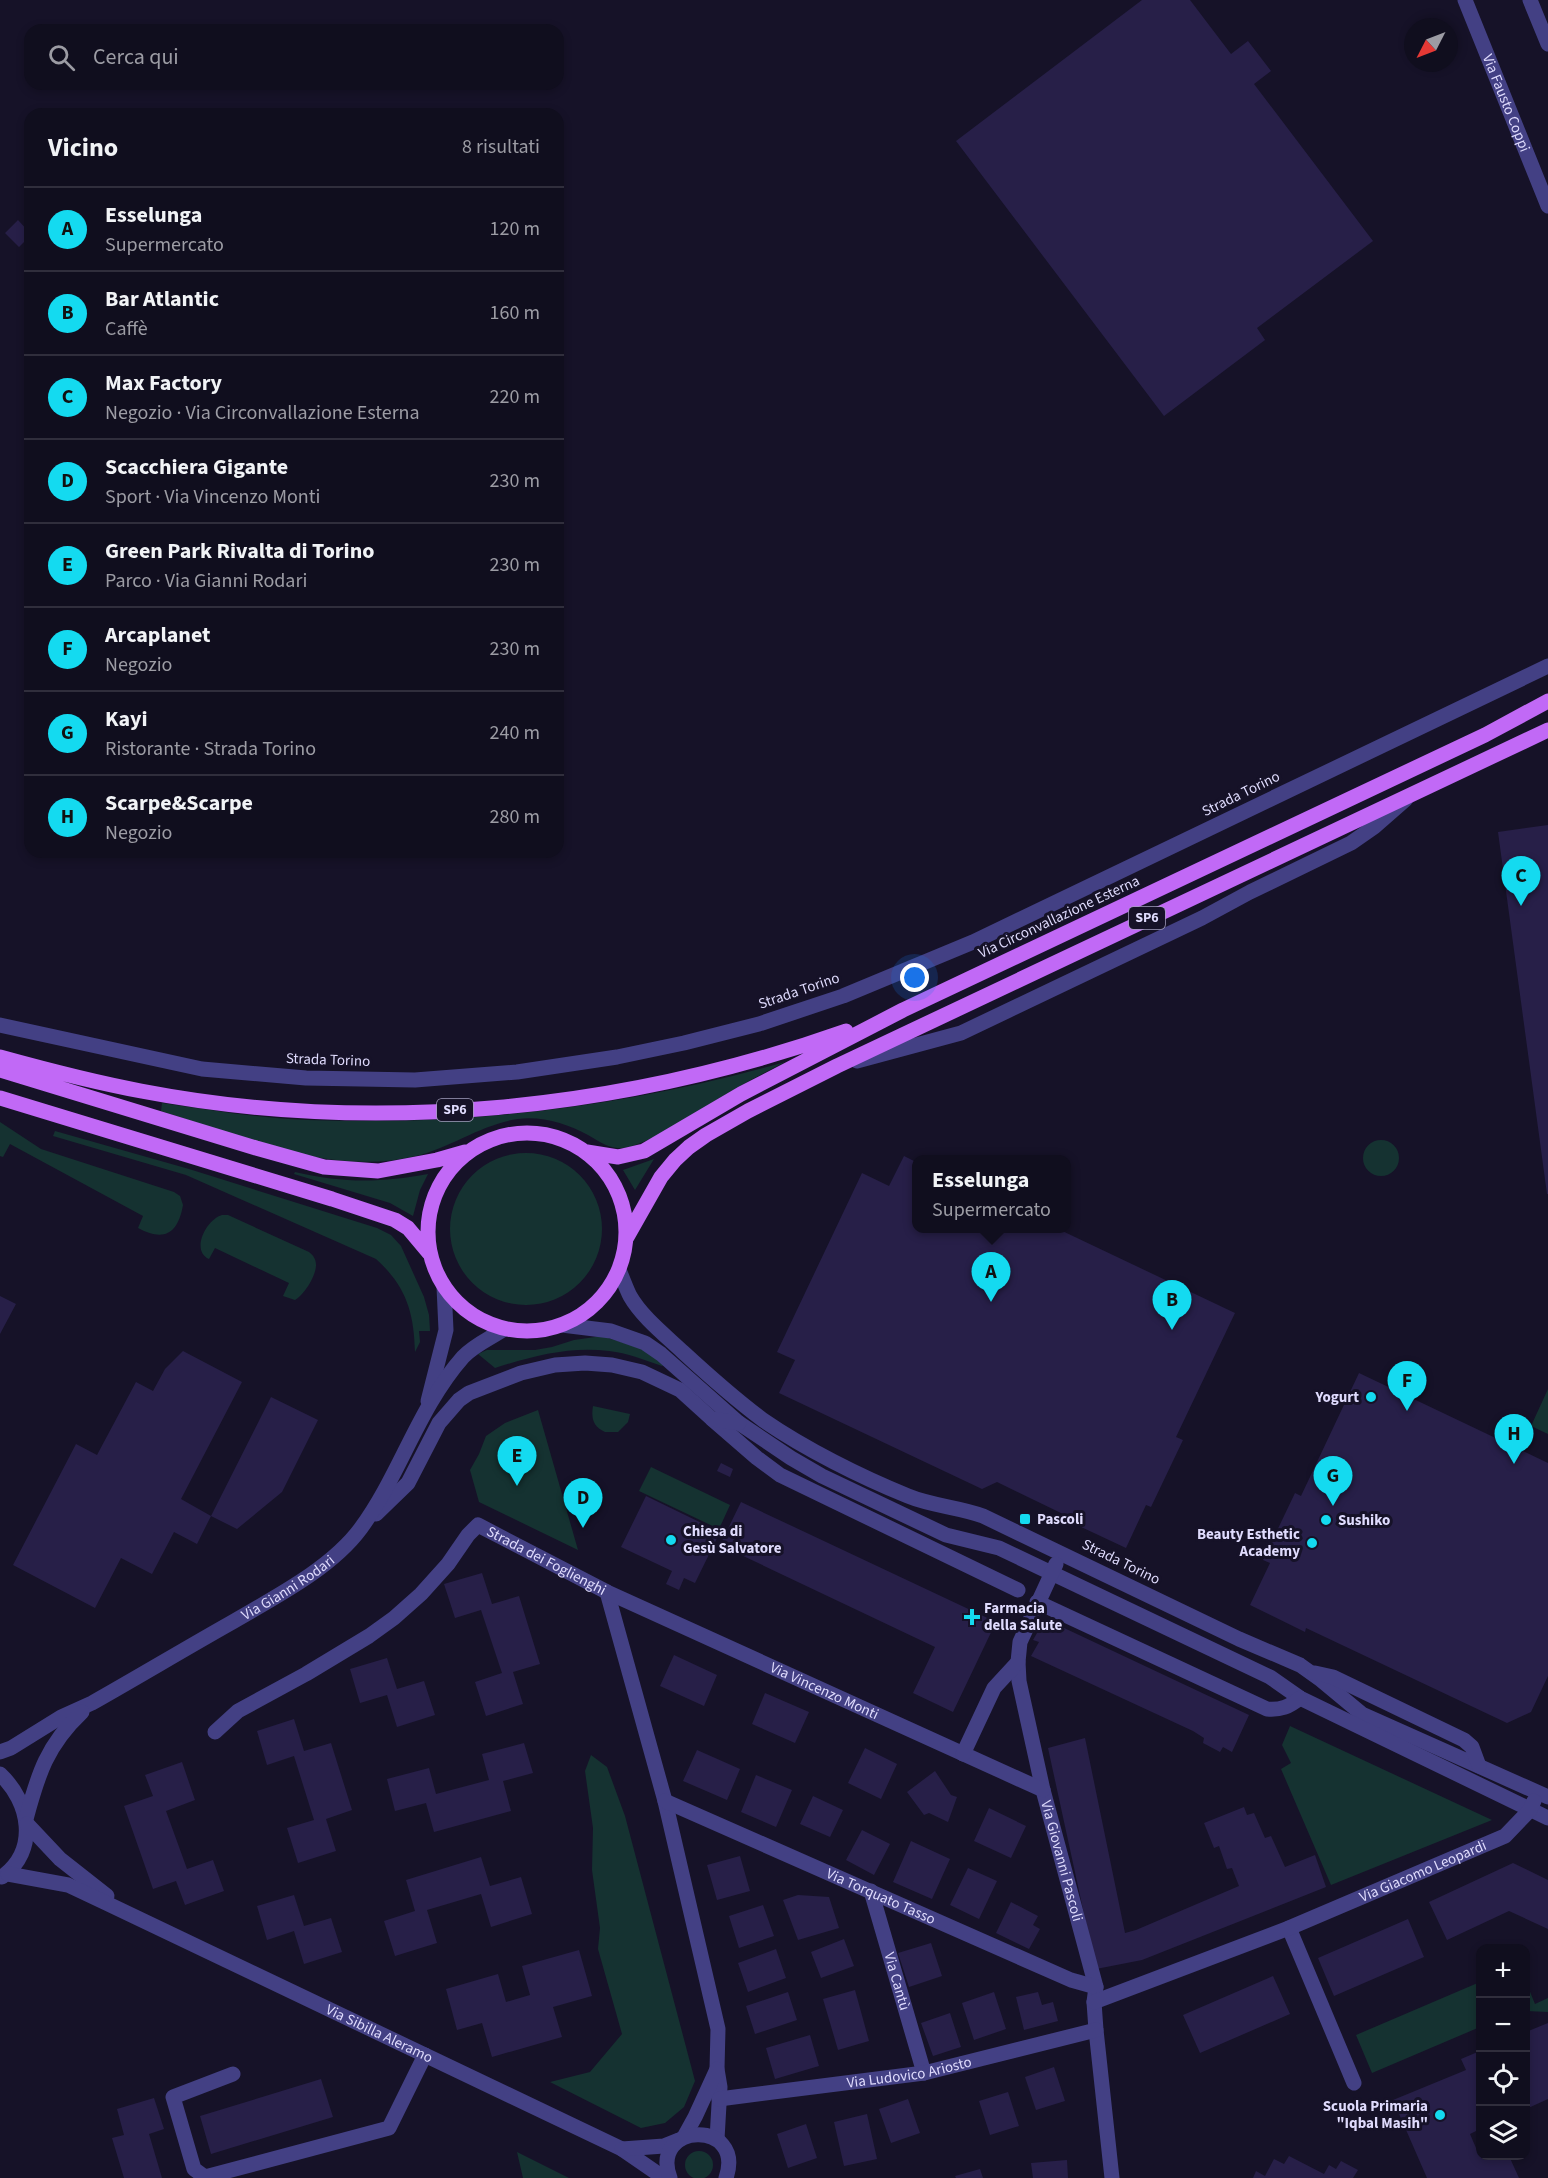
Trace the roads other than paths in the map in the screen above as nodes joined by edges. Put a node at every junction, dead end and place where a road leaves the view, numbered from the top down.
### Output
1 (1464, 0) edge
2 (1530, 0) edge
3 (1548, 44) edge
4 (1548, 206) edge
5 (1548, 666) edge
6 (1548, 701) edge
7 (1548, 730) edge
8 (1415, 791) junction
9 (903, 1010) junction
10 (0, 1025) edge
11 (0, 1057) edge
12 (837, 1066) junction
13 (0, 1070) edge
14 (0, 1098) edge
15 (468, 1151) junction
16 (587, 1152) junction
17 (627, 1237) junction
18 (429, 1253) junction
19 (619, 1270) junction
20 (444, 1287) junction
21 (562, 1325) junction
22 (504, 1329) junction
23 (424, 1412) junction
24 (712, 1419) junction
25 (739, 1423) junction
26 (361, 1528) junction
27 (946, 1535) junction
28 (938, 1552) junction
29 (1061, 1553) junction
30 (1052, 1573) junction
31 (1018, 1590) dead end
32 (607, 1592) junction
33 (1037, 1602) junction
34 (1018, 1662) junction
35 (1300, 1698) junction
36 (92, 1703) junction
37 (215, 1732) dead end
38 (0, 1752) edge
39 (963, 1754) junction
40 (0, 1774) edge
41 (1043, 1790) junction
42 (1543, 1795) edge
43 (665, 1801) junction
44 (1530, 1810) junction
45 (1548, 1818) edge
46 (27, 1821) junction
47 (1548, 1830) edge
48 (4, 1876) edge
49 (871, 1891) junction
50 (139, 1918) junction
51 (1289, 1928) junction
52 (1095, 1995) junction
53 (1096, 2030) junction
54 (424, 2055) junction
55 (717, 2069) junction
56 (924, 2073) junction
57 (233, 2074) dead end
58 (1354, 2083) dead end
59 (719, 2099) junction
60 (681, 2139) junction
61 (717, 2139) junction
62 (622, 2149) junction
63 (728, 2171) edge
64 (664, 2178) edge
65 (670, 2178) edge
66 (738, 2178) edge
67 (1112, 2178) edge

1 - 4 street, Via Fausto Coppi
2 - 3 street
5 - 10 street, Strada Torino
6 - 9 main road, Via Circonvallazione Esterna / SP6
7 - 8 main road, SP6
8 - 12 main road, SP6
8 - 12 street
9 - 11 main road, SP6
9 - 16 main road, Via Circonvallazione Esterna / SP6
12 - 17 main road, SP6
13 - 15 main road, SP6
14 - 18 main road, SP6
15 - 16 main road, SP6
15 - 18 main road, SP6
16 - 17 main road, SP6
17 - 19 main road, SP6
18 - 20 main road, SP6
19 - 21 main road, SP6
19 - 29 street, Strada Torino
20 - 22 main road, SP6
20 - 23 street, Via Gianni Rodari
21 - 22 main road, SP6
21 - 25 street
22 - 23 street, Via Gianni Rodari
23 - 26 street, Via Gianni Rodari
24 - 25 street
24 - 26 street
24 - 28 street
25 - 27 street
26 - 36 street, Via Gianni Rodari
27 - 28 street
27 - 30 street
28 - 31 street
29 - 30 street, Via Giovanni Pascoli
29 - 42 street, Strada Torino
30 - 33 street, Via Giovanni Pascoli
30 - 35 street
32 - 37 street, Strada dei Foglienghi
32 - 39 street, Via Vincenzo Monti
32 - 43 street, Strada dei Foglienghi
33 - 34 street, Via Giovanni Pascoli
33 - 35 street
34 - 39 street
34 - 41 street, Via Giovanni Pascoli
35 - 44 street
36 - 38 street, Via Gianni Rodari
36 - 46 street, Via Gianni Rodari
39 - 41 street, Via Vincenzo Monti
40 - 46 street
41 - 52 street, Via Giovanni Pascoli
42 - 44 street, Via Giacomo Leopardi
43 - 49 street, Via Torquato Tasso
43 - 55 street, Strada dei Foglienghi
44 - 45 street
44 - 47 street
44 - 51 street, Via Giacomo Leopardi
46 - 48 street, Via Gianni Rodari
46 - 50 street, Via Sibilla Aleramo
48 - 50 street, Via Sibilla Aleramo
49 - 52 street, Via Torquato Tasso
49 - 56 street, Via Cantù
50 - 54 street, Via Sibilla Aleramo
51 - 52 street, Via Giacomo Leopardi
51 - 58 street
52 - 53 street, Via Giovanni Pascoli
53 - 56 street, Via Ludovico Ariosto
53 - 67 street, Via Giovanni Pascoli
54 - 57 street
54 - 62 street, Via Sibilla Aleramo
55 - 59 street, Strada dei Foglienghi
55 - 60 street, Strada dei Foglienghi
56 - 59 street, Via Ludovico Ariosto
59 - 61 street, Strada dei Foglienghi
60 - 61 street
60 - 62 street, Via Sibilla Aleramo
60 - 65 street, Strada dei Foglienghi
61 - 63 street
62 - 64 street, Via Sibilla Aleramo
63 - 66 street

